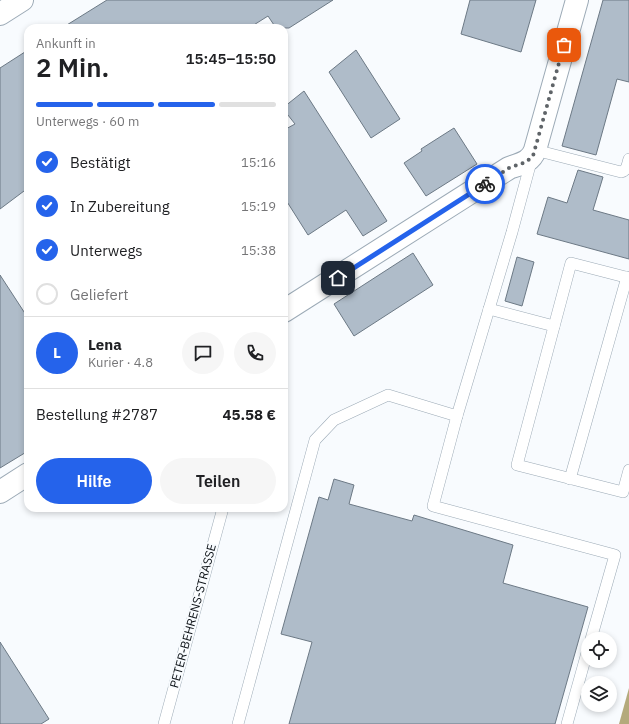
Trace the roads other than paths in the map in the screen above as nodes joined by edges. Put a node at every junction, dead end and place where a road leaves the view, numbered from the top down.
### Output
1 (22, 0) edge
2 (577, 0) edge
3 (0, 14) edge
4 (534, 153) junction
5 (629, 159) edge
6 (628, 278) edge
7 (288, 308) edge
8 (489, 309) junction
9 (554, 326) junction
10 (457, 416) junction
11 (629, 470) edge
12 (24, 477) edge
13 (570, 479) junction
14 (0, 492) edge
15 (222, 512) edge
16 (593, 632) edge
17 (583, 668) edge
18 (164, 724) edge
19 (238, 724) edge
20 (567, 724) edge

1 - 3 street
2 - 4 street
4 - 5 lane
4 - 7 street
4 - 8 lane
6 - 9 lane
6 - 13 lane
8 - 9 lane
8 - 10 lane
9 - 13 lane
10 - 16 lane
10 - 19 lane
11 - 13 lane
12 - 14 street
15 - 18 lane, PETER-BEHRENS-STRASSE
17 - 20 lane

